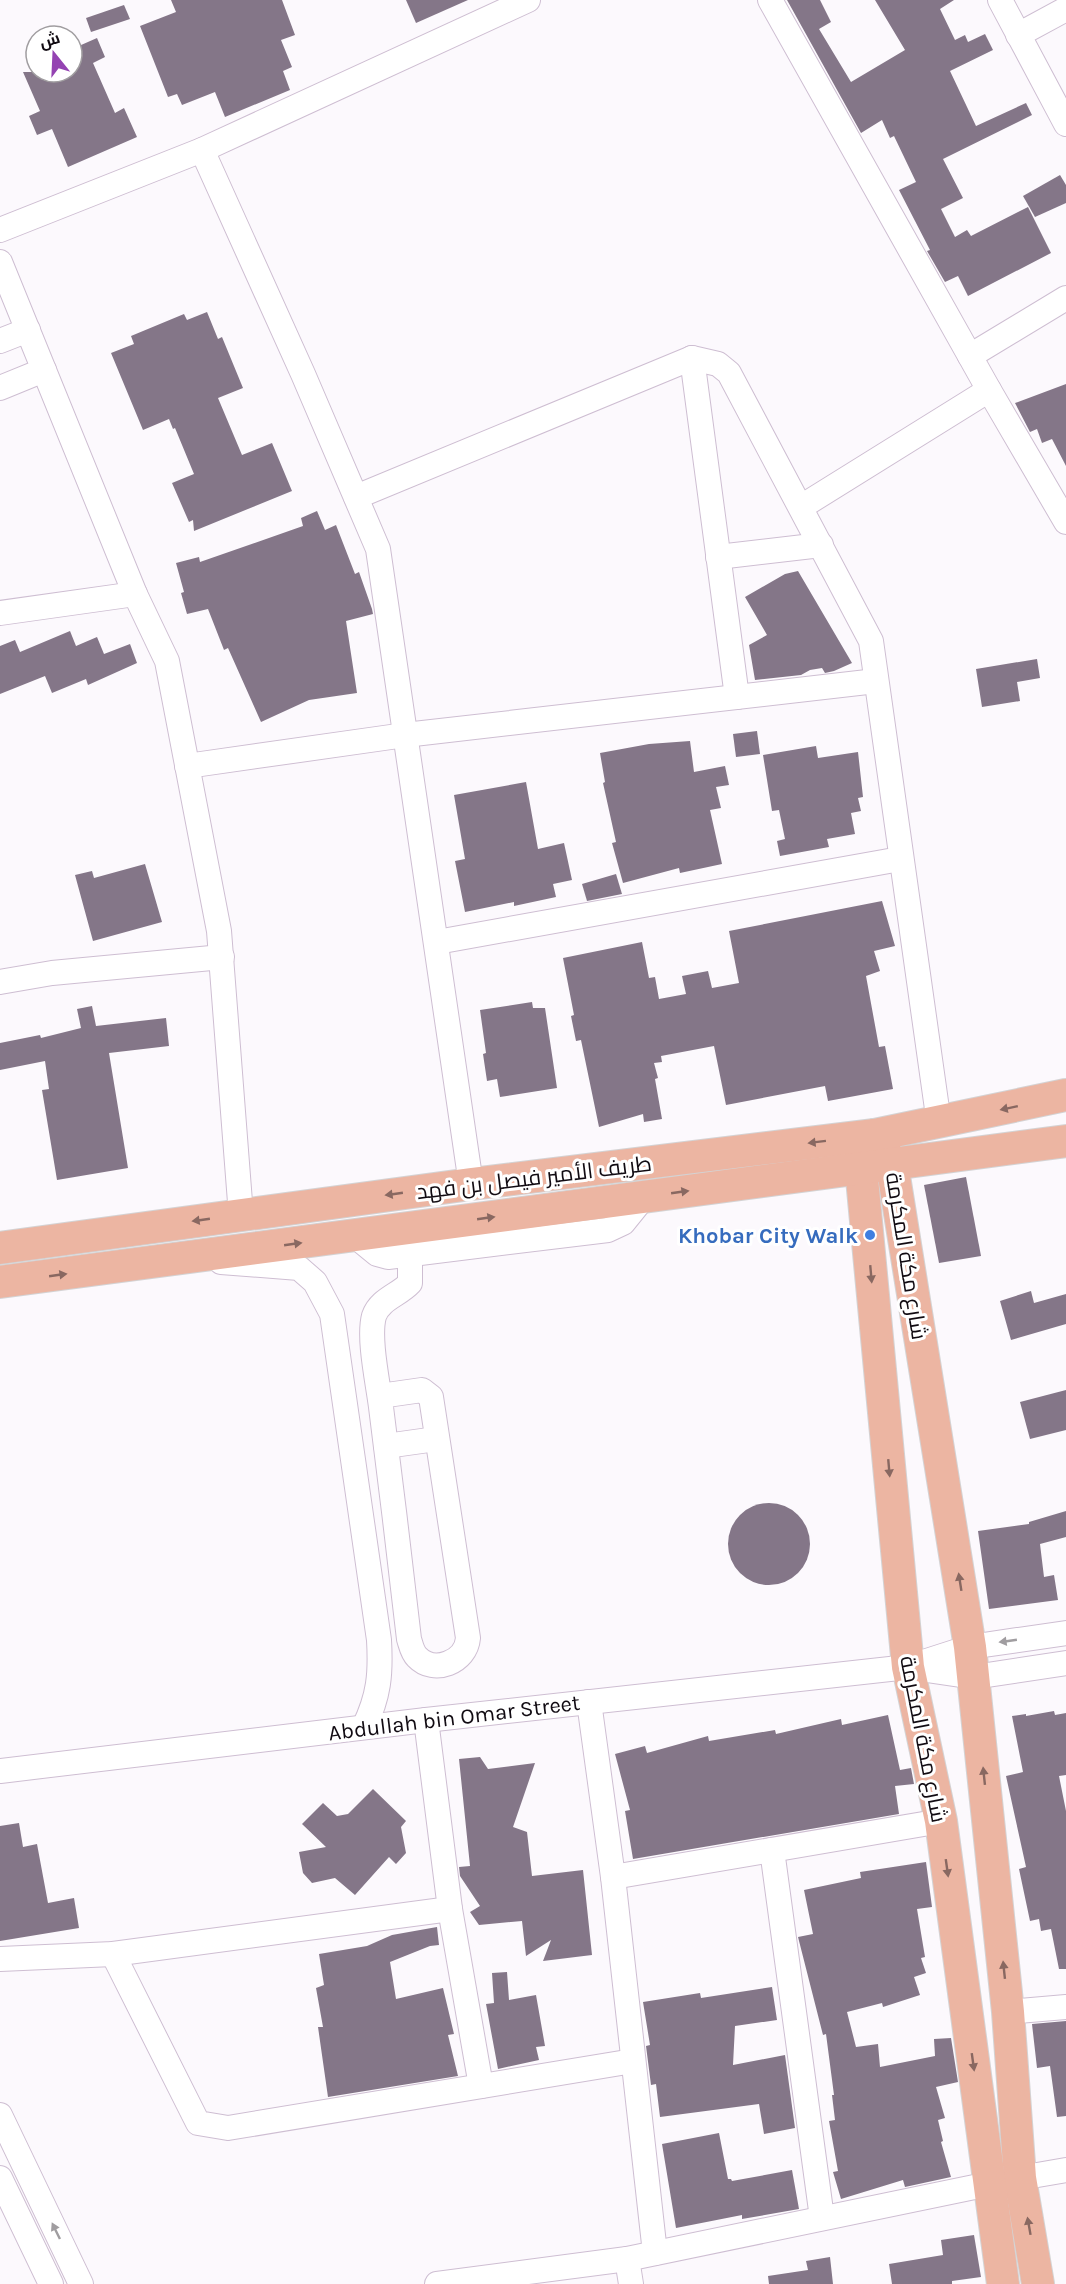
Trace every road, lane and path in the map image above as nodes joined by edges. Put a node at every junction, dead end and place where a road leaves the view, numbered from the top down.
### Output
1 (528, 0) edge
2 (770, 0) edge
3 (1000, 0) edge
4 (1066, 9) edge
5 (1018, 34) junction
6 (1066, 124) edge
7 (202, 150) junction
8 (0, 230) edge
9 (1, 269) edge
10 (1066, 298) edge
11 (28, 330) junction
12 (0, 341) edge
13 (970, 356) junction
14 (692, 358) junction
15 (44, 370) junction
16 (0, 388) edge
17 (989, 390) junction
18 (356, 497) junction
19 (801, 507) junction
20 (1066, 522) edge
21 (821, 545) junction
22 (718, 557) junction
23 (135, 594) junction
24 (0, 613) edge
25 (876, 681) junction
26 (737, 697) junction
27 (405, 735) junction
28 (187, 766) junction
29 (900, 859) junction
30 (437, 942) junction
31 (222, 957) junction
32 (0, 982) edge
33 (1066, 1095) edge
34 (939, 1123) junction
35 (875, 1135) junction
36 (1066, 1141) edge
37 (892, 1164) junction
38 (861, 1168) junction
39 (471, 1184) junction
40 (644, 1197) junction
41 (241, 1215) junction
42 (355, 1236) junction
43 (0, 1248) edge
44 (410, 1254) junction
45 (178, 1259) junction
46 (0, 1282) edge
47 (380, 1396) junction
48 (436, 1439) junction
49 (386, 1446) junction
50 (1066, 1633) edge
51 (970, 1647) junction
52 (1066, 1663) edge
53 (908, 1667) junction
54 (974, 1677) junction
55 (589, 1702) junction
56 (426, 1720) junction
57 (364, 1727) junction
58 (0, 1771) edge
59 (941, 1821) junction
60 (772, 1850) junction
61 (612, 1877) junction
62 (450, 1909) junction
63 (113, 1954) junction
64 (0, 1959) edge
65 (1066, 2007) edge
66 (1008, 2012) junction
67 (633, 2061) junction
68 (481, 2086) junction
69 (0, 2115) edge
70 (1066, 2170) edge
71 (0, 2178) edge
72 (1020, 2178) junction
73 (989, 2184) junction
74 (9, 2217) edge
75 (822, 2218) junction
76 (655, 2253) junction
77 (627, 2259) junction
78 (51, 2284) edge
79 (81, 2284) edge
80 (437, 2284) edge
81 (631, 2284) edge
82 (1003, 2284) edge
83 (1038, 2284) edge

1 - 7 street
2 - 13 street
3 - 5 street
4 - 5 street
5 - 6 street
7 - 8 street
7 - 18 street
9 - 11 street
10 - 13 street
11 - 12 street
11 - 15 street
13 - 17 street
14 - 18 street
14 - 19 street
14 - 22 street
15 - 16 street
15 - 23 street
17 - 19 street
17 - 20 street
18 - 27 street
19 - 21 street
21 - 22 street
21 - 25 street
22 - 26 street
23 - 24 street
23 - 28 street
25 - 26 street
25 - 29 street
26 - 27 street
27 - 28 street
27 - 30 street
28 - 31 street
29 - 30 street
29 - 34 street
30 - 39 street
31 - 32 street
31 - 41 street
33 -> 34 main road, طريف الأمير فيصل بن فهد
34 - 35 main road, طريف الأمير فيصل بن فهد
35 - 37 main road, شارع مكة المكرمة
35 - 38 main road, شارع مكة المكرمة
35 -> 39 main road, طريف الأمير فيصل بن فهد
36 - 37 main road, طريف الأمير فيصل بن فهد
37 - 38 main road, طريف الأمير فيصل بن فهد
51 -> 37 main road, شارع مكة المكرمة
40 -> 38 main road, طريف الأمير فيصل بن فهد
38 -> 53 main road, شارع مكة المكرمة
39 -> 41 main road, طريف الأمير فيصل بن فهد
42 -> 40 main road, طريف الأمير فيصل بن فهد
40 - 44 street
41 -> 43 main road, طريف الأمير فيصل بن فهد
42 - 44 street
45 -> 42 main road, طريف الأمير فيصل بن فهد
44 - 47 street
46 -> 45 main road, طريف الأمير فيصل بن فهد
45 - 57 street
47 - 48 street
47 - 49 street
48 - 49 street
48 - 49 street
50 -> 51 street, Abdullah bin Omar Street
51 - 53 street, Abdullah bin Omar Street
51 - 54 main road, شارع مكة المكرمة
52 - 54 street, Abdullah bin Omar Street
53 - 54 street, Abdullah bin Omar Street
53 - 55 street, Abdullah bin Omar Street
53 - 59 main road, شارع مكة المكرمة
66 -> 54 main road, شارع مكة المكرمة
55 - 56 street, Abdullah bin Omar Street
55 - 61 street
56 - 57 street, Abdullah bin Omar Street
56 - 62 street
57 - 58 street, Abdullah bin Omar Street
59 - 60 street
59 -> 73 main road, شارع مكة المكرمة
60 - 61 street
60 - 75 street
61 - 67 street
62 - 63 street
62 - 68 street
63 - 64 street
63 - 68 street
65 - 66 street
66 - 72 main road, شارع مكة المكرمة
67 - 68 street
67 - 76 street
79 -> 69 street
70 - 72 street
71 - 74 street
83 -> 72 main road, شارع مكة المكرمة
73 - 75 street
73 - 82 main road, شارع مكة المكرمة
74 - 78 street
75 - 76 street
76 - 77 street
77 - 80 street
77 - 81 street

